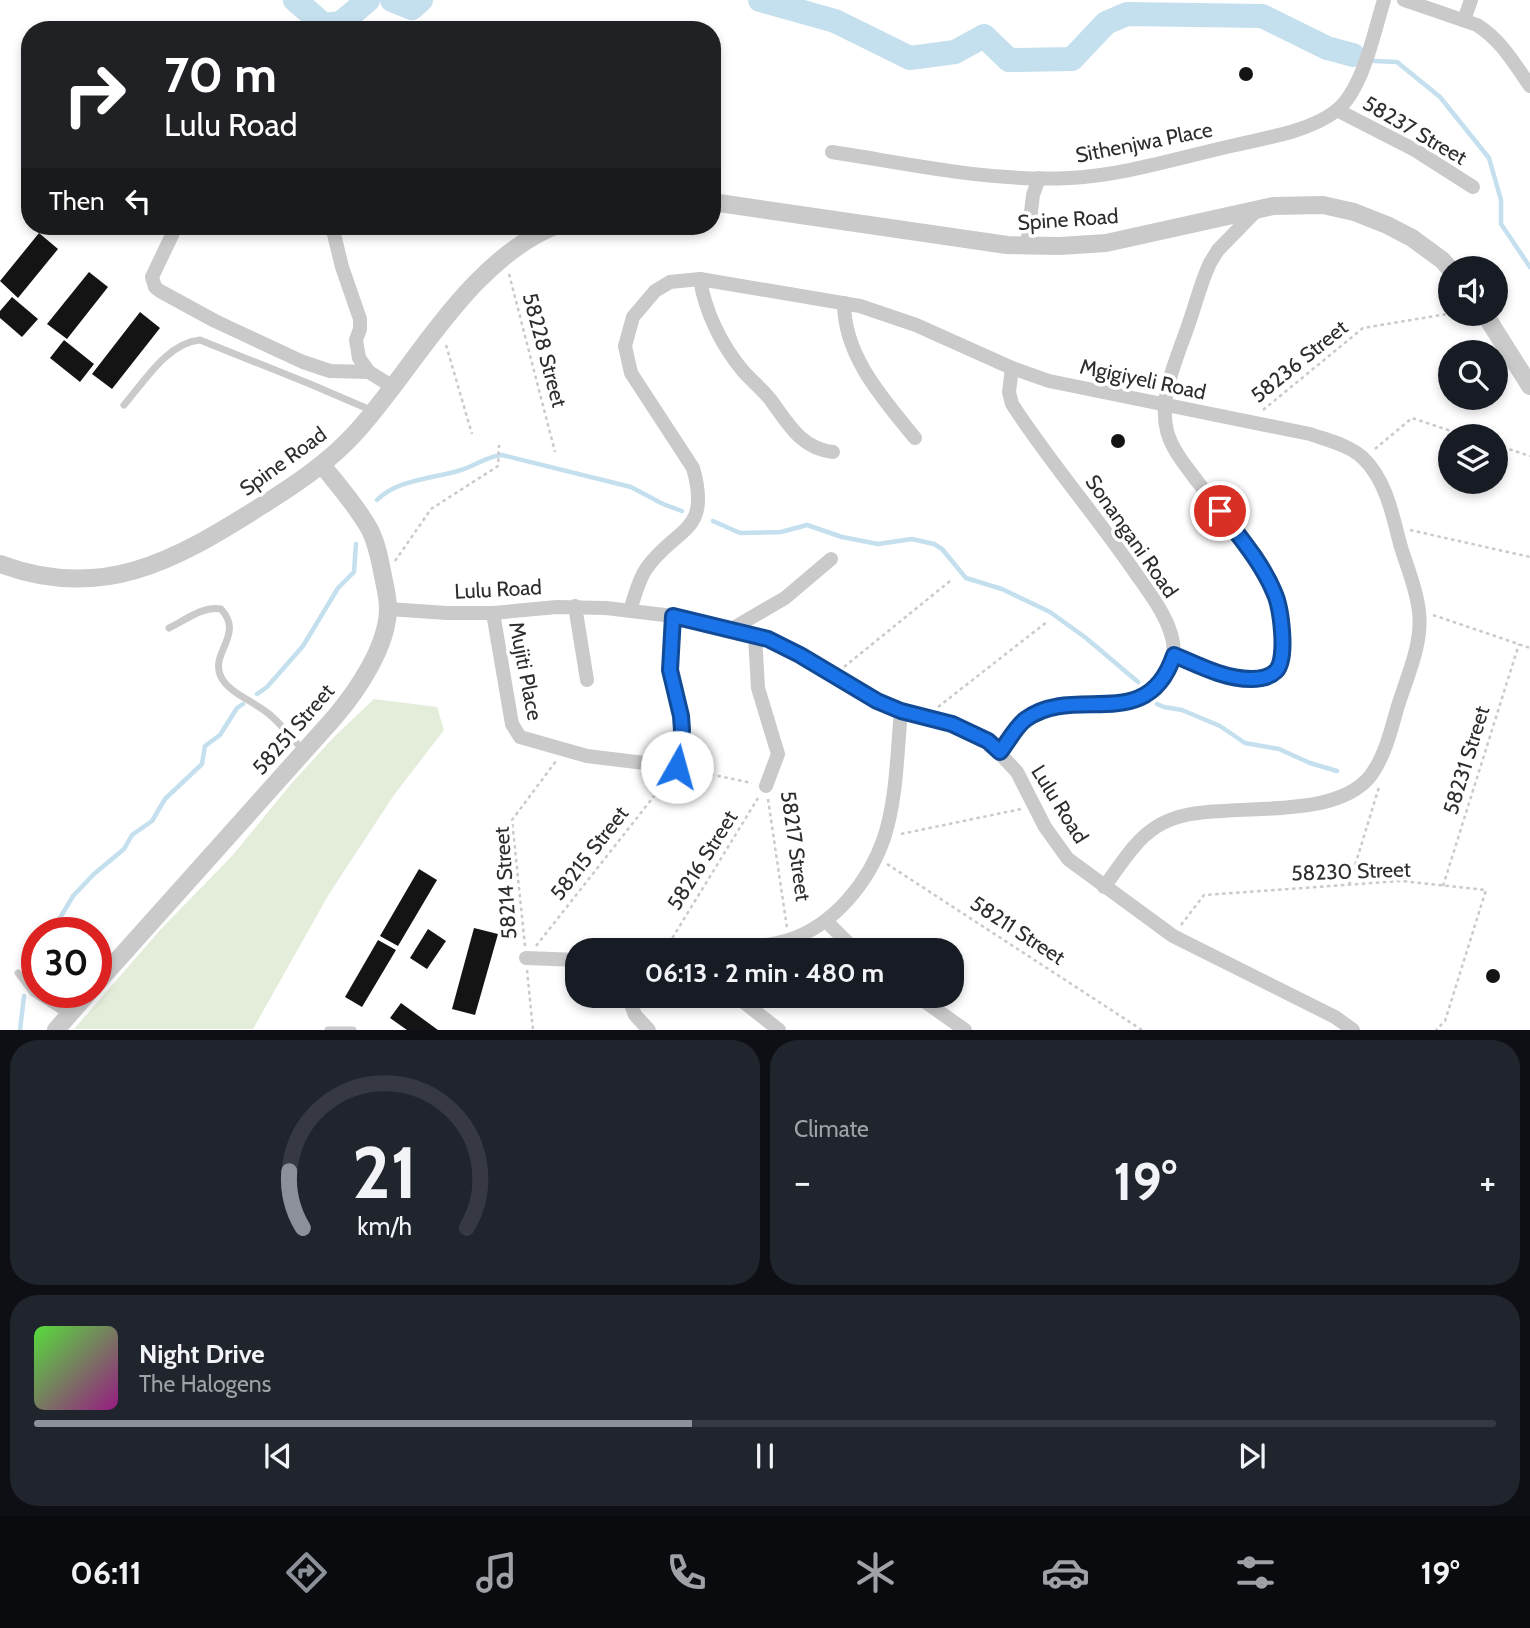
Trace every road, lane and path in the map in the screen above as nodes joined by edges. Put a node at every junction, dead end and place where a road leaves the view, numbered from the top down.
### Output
1 (1384, 0) edge
2 (1404, 0) edge
3 (1471, 0) edge
4 (1464, 20) junction
5 (1530, 86) edge
6 (1337, 110) junction
7 (832, 152) dead end
8 (1038, 178) junction
9 (1473, 187) dead end
10 (721, 203) edge
11 (1258, 209) junction
12 (172, 235) edge
13 (334, 235) edge
14 (540, 235) edge
15 (1027, 246) junction
16 (504, 257) junction
17 (1438, 257) edge
18 (700, 279) junction
19 (844, 303) junction
20 (1438, 316) edge
21 (440, 325) junction
22 (1492, 326) edge
23 (1012, 368) junction
24 (369, 372) junction
25 (1530, 386) edge
26 (393, 387) junction
27 (124, 405) dead end
28 (1165, 405) junction
29 (374, 412) junction
30 (1248, 422) junction
31 (1438, 427) edge
32 (472, 433) dead end
33 (915, 438) dead end
34 (499, 445) dead end
35 (1508, 449) edge
36 (555, 452) dead end
37 (833, 452) dead end
38 (1530, 456) edge
39 (1363, 458) junction
40 (322, 465) junction
41 (1396, 527) junction
42 (1530, 556) edge
43 (831, 559) dead end
44 (0, 564) edge
45 (383, 579) junction
46 (950, 581) dead end
47 (575, 606) junction
48 (388, 610) junction
49 (630, 610) junction
50 (1419, 610) junction
51 (493, 613) junction
52 (673, 616) junction
53 (1048, 621) dead end
54 (169, 628) dead end
55 (730, 629) junction
56 (755, 636) junction
57 (1519, 644) junction
58 (1530, 648) edge
59 (1174, 655) junction
60 (834, 676) junction
61 (587, 680) dead end
62 (901, 711) junction
63 (925, 718) junction
64 (304, 750) junction
65 (564, 750) junction
66 (1000, 752) junction
67 (677, 767) junction
68 (1375, 770) junction
69 (766, 786) junction
70 (1035, 806) junction
71 (884, 838) junction
72 (876, 857) junction
73 (1349, 885) junction
74 (1443, 886) junction
75 (1104, 887) junction
76 (826, 922) junction
77 (1173, 936) junction
78 (672, 938) edge
79 (788, 938) edge
80 (792, 938) edge
81 (843, 938) edge
82 (526, 958) junction
83 (565, 960) edge
84 (112, 966) edge
85 (18, 973) dead end
86 (75, 1008) edge
87 (632, 1008) edge
88 (751, 1008) edge
89 (934, 1008) edge
90 (68, 1016) junction
91 (56, 1030) edge
92 (328, 1030) edge
93 (353, 1030) edge
94 (533, 1030) edge
95 (649, 1030) edge
96 (779, 1030) edge
97 (965, 1030) edge
98 (1142, 1030) edge
99 (1353, 1030) edge
100 (1436, 1030) edge

1 - 6 street, Sithenjwa Place
2 - 4 street
3 - 4 street
4 - 5 street
6 - 8 street, Sithenjwa Place
6 - 9 street, 58237 Street
7 - 8 street, Sithenjwa Place
8 - 15 street
10 - 15 street, Spine Road
11 - 15 street, Spine Road
11 - 17 street, Spine Road
11 - 28 street
12 - 24 street
13 - 24 street
14 - 16 street, Spine Road
16 - 21 street, Spine Road
16 - 36 path, 58228 Street
18 - 19 street, Mgigiyeli Road
18 - 37 street
18 - 49 street, Mgigiyeli Road
19 - 23 street, Mgigiyeli Road
19 - 33 street
20 - 30 path, 58236 Street
21 - 26 street, Spine Road
21 - 32 path
22 - 25 street
23 - 28 street, Mgigiyeli Road
23 - 59 street, Sonangani Road
24 - 26 street
26 - 29 street, Spine Road
27 - 29 lane
28 - 30 street, Mgigiyeli Road
28 - 59 street
29 - 40 street, Spine Road
30 - 39 street, Mgigiyeli Road
31 - 39 path
34 - 45 path
35 - 38 path
39 - 41 street, Mgigiyeli Road
40 - 44 street, Spine Road
40 - 45 street, 58251 Street
41 - 42 path
41 - 50 street, Mgigiyeli Road
43 - 55 street
45 - 48 street, 58251 Street
46 - 60 path
47 - 49 street, Lulu Road
47 - 51 street, Lulu Road
47 - 61 street
48 - 51 street, Lulu Road
48 - 64 street, 58251 Street
49 - 52 street, Lulu Road
50 - 57 path
50 - 68 street, Mgigiyeli Road
51 - 65 street, Mujiti Place
52 - 55 street, Lulu Road
52 - 67 street
53 - 63 path
54 - 64 lane
55 - 56 street, Lulu Road
56 - 60 street, Lulu Road
56 - 69 street, 58217 Street
57 - 58 path
57 - 74 path, 58231 Street
59 - 66 street
60 - 62 street, Lulu Road
62 - 63 street, Lulu Road
62 - 71 street
63 - 66 street, Lulu Road
64 - 84 street, 58251 Street
65 - 67 street, Mujiti Place
65 - 82 path, 58214 Street
66 - 70 street, Lulu Road
67 - 69 path
67 - 82 path, 58215 Street
68 - 73 path
68 - 75 street, Mgigiyeli Road
69 - 78 path, 58216 Street
69 - 79 path, 58217 Street
70 - 71 path
70 - 75 street, Lulu Road
71 - 72 street
72 - 76 street
72 - 98 path, 58211 Street
73 - 74 path, 58230 Street
73 - 77 path, 58230 Street
74 - 100 path, 58230 Street
75 - 77 street, Lulu Road
76 - 80 street
76 - 81 street
77 - 99 street, Lulu Road
82 - 83 street
82 - 94 path, 58214 Street
85 - 90 lane
86 - 90 street
87 - 95 street
88 - 96 street
89 - 97 street
90 - 91 street
92 - 93 lane

